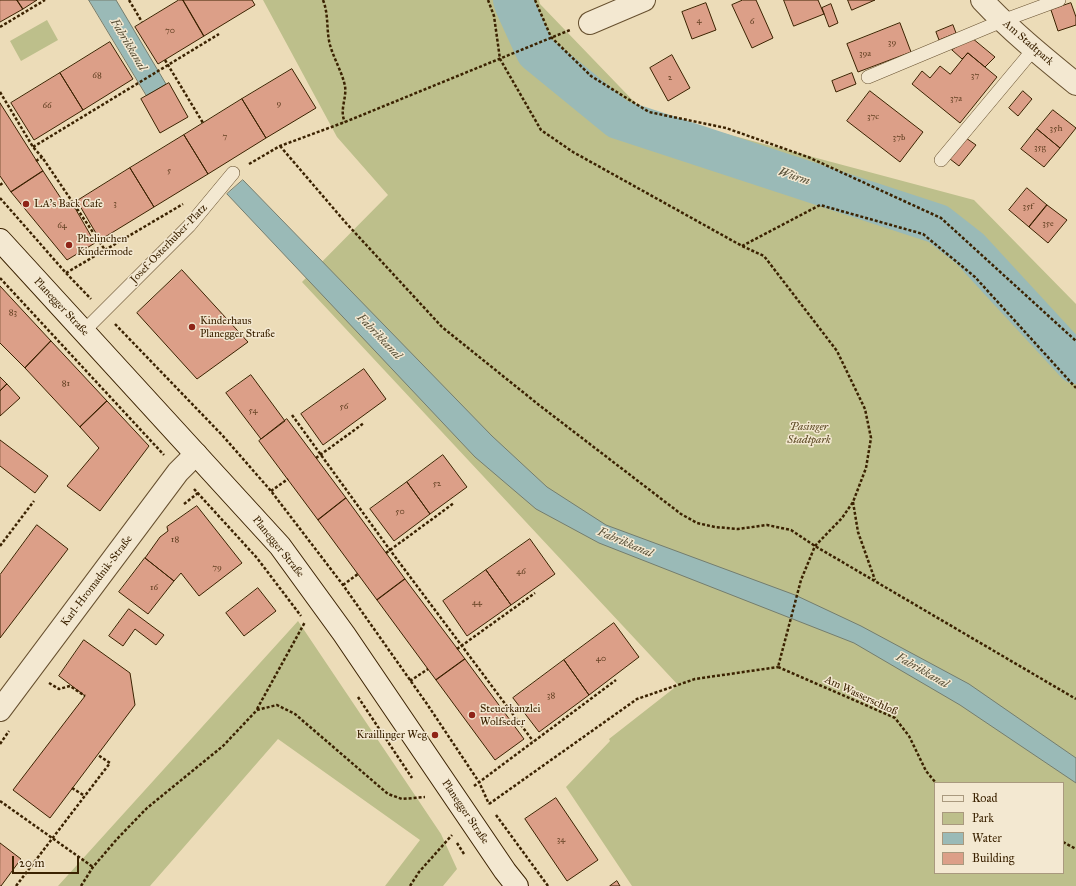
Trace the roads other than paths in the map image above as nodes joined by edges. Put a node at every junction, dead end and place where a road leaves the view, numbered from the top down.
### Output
1 (644, 0) edge
2 (982, 0) edge
3 (1059, 0) edge
4 (1002, 21) junction
5 (590, 23) dead end
6 (1033, 50) junction
7 (868, 77) dead end
8 (1076, 84) edge
9 (941, 160) dead end
10 (233, 173) road end
11 (0, 240) edge
12 (84, 331) junction
13 (196, 454) junction
14 (0, 710) edge
15 (517, 886) edge

1 - 5 main road
2 - 4 main road, Am Stadtpark
3 - 4 lane
4 - 6 main road, Am Stadtpark
4 - 7 lane
6 - 8 main road, Am Stadtpark
6 - 9 lane
10 - 12 lane, Josef-Osterhuber-Platz
11 - 12 main road, Planegger Straße
12 - 13 main road, Planegger Straße
13 - 14 main road, Karl-Hromadnik-Straße
13 - 15 main road, Planegger Straße

